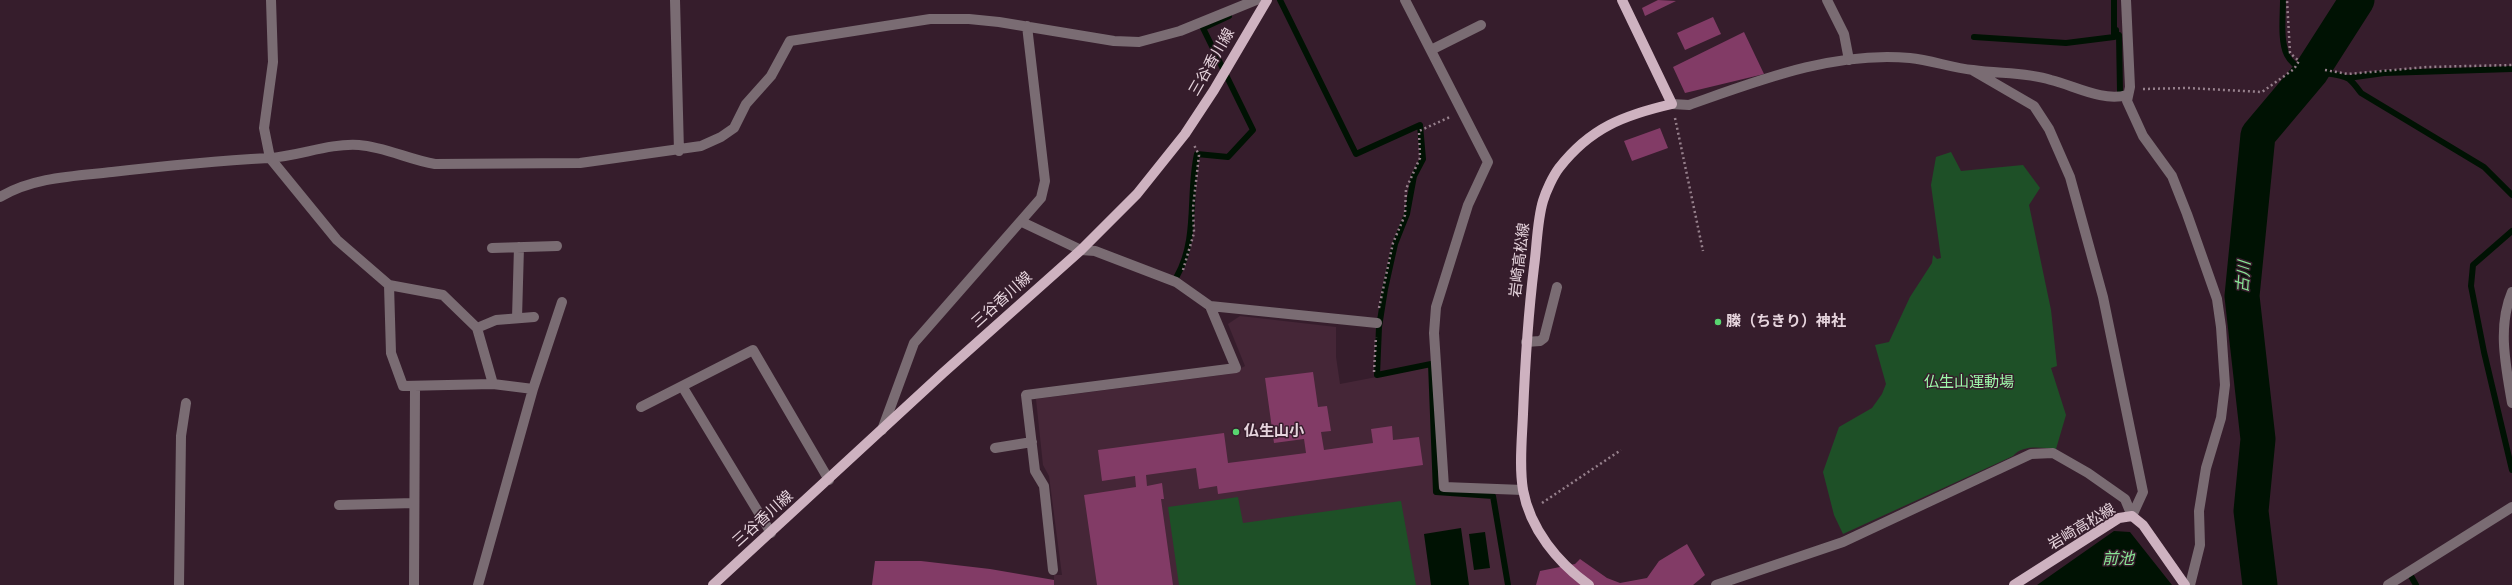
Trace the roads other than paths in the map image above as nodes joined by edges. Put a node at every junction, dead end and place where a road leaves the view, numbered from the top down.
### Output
1 (271, 0) edge
2 (675, 0) edge
3 (1256, 0) edge
4 (1267, 0) edge
5 (1405, 0) edge
6 (1622, 0) edge
7 (1827, 0) edge
8 (2126, 0) edge
9 (1481, 25) dead end
10 (1027, 26) junction
11 (1431, 50) junction
12 (1849, 60) junction
13 (1972, 70) junction
14 (2128, 95) junction
15 (1672, 104) junction
16 (679, 151) junction
17 (270, 158) junction
18 (0, 197) edge
19 (1022, 222) junction
20 (557, 246) dead end
21 (519, 247) junction
22 (492, 248) dead end
23 (1081, 250) junction
24 (389, 285) junction
25 (1557, 287) dead end
26 (2512, 292) edge
27 (562, 302) dead end
28 (1210, 306) junction
29 (517, 318) junction
30 (534, 318) dead end
31 (1377, 323) road end
32 (477, 328) junction
33 (1526, 342) junction
34 (493, 384) junction
35 (682, 386) junction
36 (415, 388) junction
37 (533, 389) junction
38 (186, 403) dead end
39 (2512, 403) edge
40 (641, 407) dead end
41 (882, 430) junction
42 (1032, 442) junction
43 (995, 448) dead end
44 (829, 480) junction
45 (1523, 490) junction
46 (414, 503) junction
47 (339, 505) dead end
48 (2512, 507) edge
49 (2132, 516) junction
50 (770, 533) junction
51 (1053, 570) dead end
52 (179, 585) edge
53 (414, 585) edge
54 (478, 585) edge
55 (713, 585) edge
56 (1588, 585) edge
57 (1716, 585) edge
58 (2014, 585) edge
59 (2185, 585) edge
60 (2190, 585) edge
61 (2388, 585) edge

1 - 17 street
2 - 16 street
3 - 10 street
4 - 23 main road, 三谷香川線
5 - 11 street
6 - 15 main road
7 - 12 street
8 - 14 street
9 - 11 street
10 - 16 street
10 - 19 street
11 - 45 street
12 - 13 street
12 - 15 street
13 - 14 street
13 - 49 street
14 - 60 street
15 - 33 main road, 岩崎高松線
16 - 17 street
17 - 18 street
17 - 24 street
19 - 23 street
19 - 41 street
20 - 21 street
21 - 22 street
21 - 29 street
23 - 28 street
23 - 41 main road, 三谷香川線
24 - 32 street
24 - 36 street
25 - 33 street
26 - 39 street
27 - 37 street
28 - 31 street
28 - 42 street
29 - 30 street
29 - 32 street
32 - 34 street
33 - 45 main road, 岩崎高松線
34 - 36 street
34 - 37 street
35 - 40 street
35 - 44 street
35 - 50 street
36 - 46 street
37 - 54 street
38 - 52 street
41 - 44 main road, 三谷香川線
42 - 43 street
42 - 51 street
44 - 50 main road, 三谷香川線
45 - 56 main road, 岩崎高松線
46 - 47 street
46 - 53 street
48 - 61 street
49 - 57 street
49 - 58 main road, 岩崎高松線
49 - 59 main road, 岩崎高松線
50 - 55 main road, 三谷香川線

